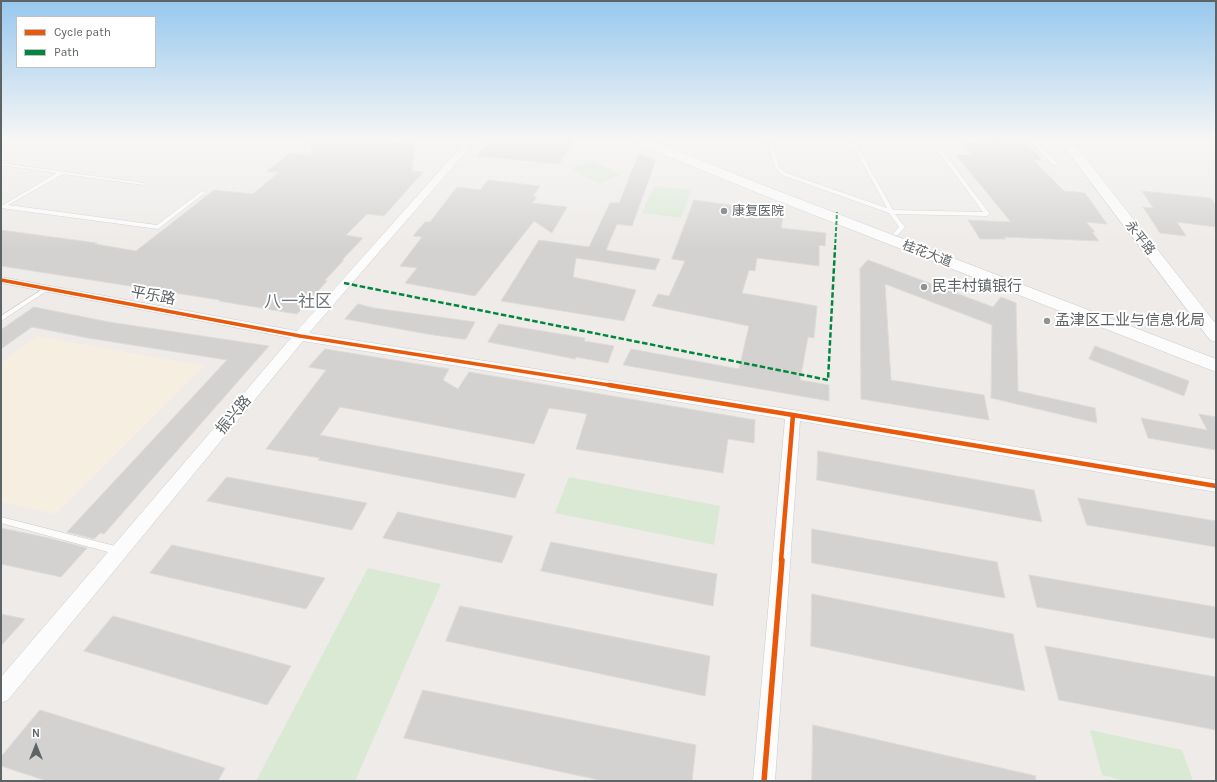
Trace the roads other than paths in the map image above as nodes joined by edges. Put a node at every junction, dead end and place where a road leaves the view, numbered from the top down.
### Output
1 (54, 176) edge
2 (93, 176) edge
3 (440, 176) edge
4 (730, 176) edge
5 (748, 176) edge
6 (791, 176) edge
7 (872, 176) edge
8 (959, 176) edge
9 (1093, 176) edge
10 (1105, 176) edge
11 (144, 184) dead end
12 (204, 192) dead end
13 (3, 206) edge
14 (892, 212) junction
15 (896, 234) junction
16 (1, 280) edge
17 (46, 289) junction
18 (1216, 317) edge
19 (1, 319) edge
20 (300, 336) junction
21 (1216, 336) edge
22 (1216, 353) edge
23 (1216, 366) edge
24 (793, 415) junction
25 (1216, 486) edge
26 (1, 520) edge
27 (120, 552) junction
28 (1, 693) edge
29 (764, 781) edge

1 - 13 lane
2 - 11 lane
3 - 20 street, 振兴路
4 - 23 main road, 桂花大道
5 - 15 main road, 桂花大道
6 - 14 lane
7 - 14 lane
8 - 14 lane
9 - 21 main road, 永平路
10 - 18 main road, 永平路
12 - 13 lane
14 - 15 lane
15 - 22 main road, 桂花大道
16 - 17 street, 平乐路
17 - 19 lane
17 - 20 street, 平乐路
20 - 24 street, 平乐路
20 - 27 street, 振兴路
24 - 25 street, 平乐路
24 - 29 street
26 - 27 lane
27 - 28 street, 振兴路

